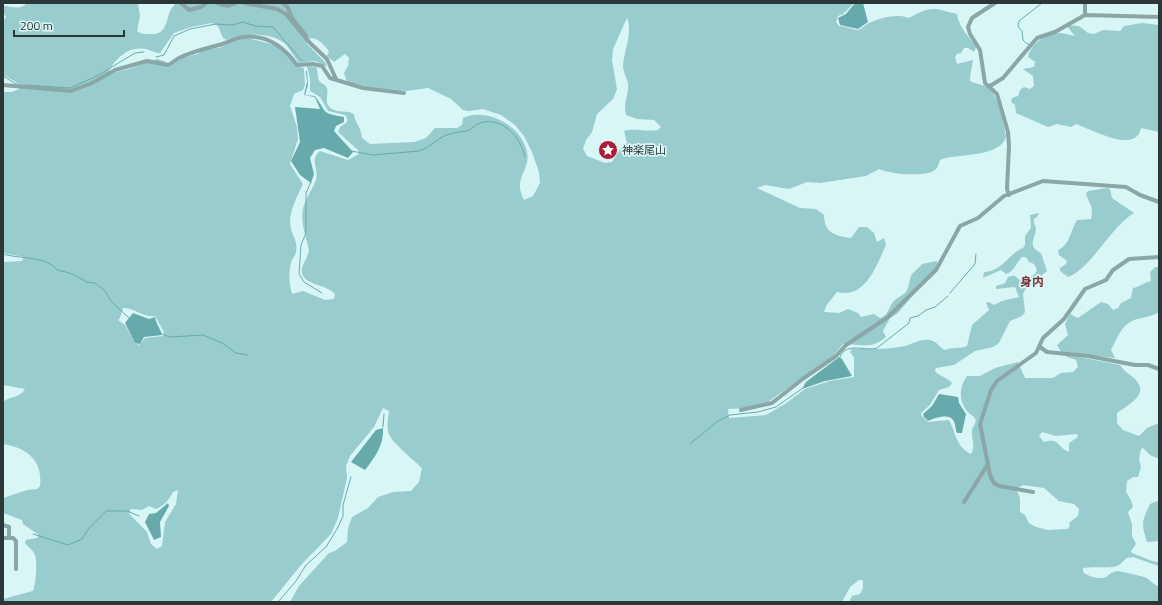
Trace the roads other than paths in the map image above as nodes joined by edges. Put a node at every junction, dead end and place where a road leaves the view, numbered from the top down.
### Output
1 (181, 3) edge
2 (206, 3) edge
3 (217, 3) edge
4 (236, 3) edge
5 (244, 3) edge
6 (283, 3) edge
7 (995, 3) edge
8 (1085, 3) edge
9 (1085, 14) junction
10 (1159, 17) edge
11 (310, 43) junction
12 (336, 79) junction
13 (3, 85) edge
14 (990, 86) junction
15 (404, 93) dead end
16 (1009, 195) junction
17 (1159, 202) edge
18 (1159, 257) edge
19 (1040, 347) junction
20 (1159, 369) edge
21 (741, 410) dead end
22 (988, 464) junction
23 (1033, 492) dead end
24 (964, 502) dead end
25 (3, 525) edge
26 (3, 538) edge
27 (9, 538) junction
28 (16, 569) dead end

1 - 2 street
3 - 4 street
5 - 11 street
6 - 11 street
7 - 14 street
8 - 9 street
9 - 10 street
9 - 14 street
11 - 12 street
12 - 13 street
12 - 15 street
14 - 16 street
16 - 17 street
16 - 21 street
18 - 19 street
19 - 20 street
19 - 22 street
22 - 23 street
22 - 24 street
25 - 27 street
26 - 27 street
27 - 28 street

